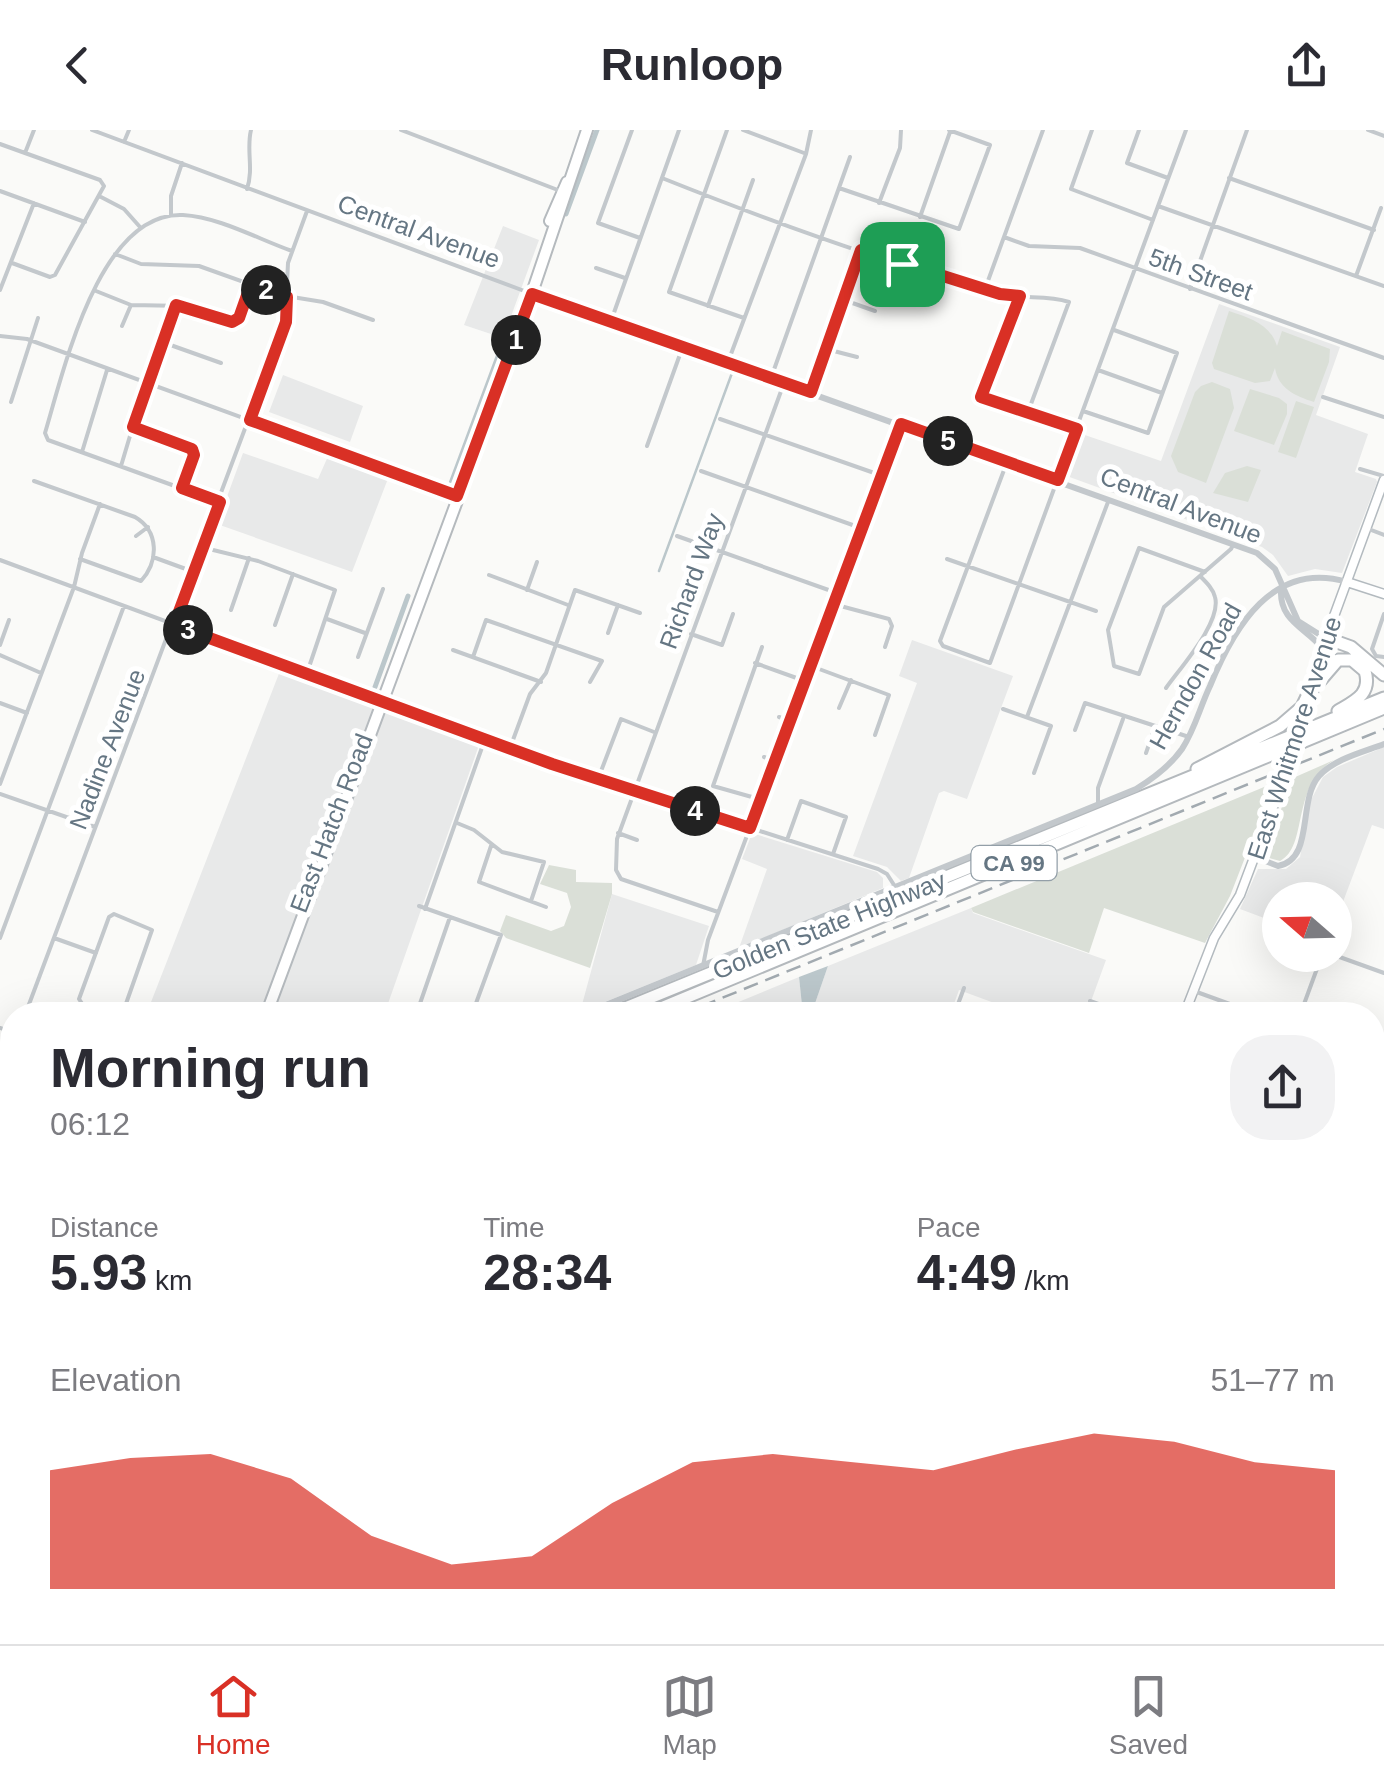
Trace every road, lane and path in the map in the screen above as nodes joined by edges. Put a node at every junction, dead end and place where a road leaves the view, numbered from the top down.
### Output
1 (34, 130) edge
2 (92, 130) edge
3 (128, 130) edge
4 (251, 130) edge
5 (401, 130) edge
6 (586, 130) edge
7 (632, 130) edge
8 (679, 130) edge
9 (727, 130) edge
10 (743, 130) edge
11 (810, 130) edge
12 (901, 130) edge
13 (950, 130) edge
14 (1043, 130) edge
15 (1084, 130) edge
16 (1139, 130) edge
17 (1186, 130) edge
18 (1247, 130) edge
19 (1368, 130) edge
20 (1091, 131) edge
21 (1384, 136) edge
22 (124, 142) junction
23 (0, 144) edge
24 (25, 153) junction
25 (806, 154) junction
26 (850, 157) dead end
27 (182, 164) junction
28 (662, 178) junction
29 (1168, 178) junction
30 (1230, 178) junction
31 (752, 180) dead end
32 (839, 188) junction
33 (247, 189) junction
34 (0, 191) edge
35 (564, 192) junction
36 (704, 194) junction
37 (100, 196) junction
38 (34, 203) junction
39 (880, 203) junction
40 (1158, 206) junction
41 (743, 208) junction
42 (1382, 208) dead end
43 (307, 211) junction
44 (171, 216) junction
45 (920, 217) junction
46 (1153, 220) junction
47 (85, 222) junction
48 (782, 222) junction
49 (1212, 225) junction
50 (140, 227) junction
51 (1374, 230) junction
52 (822, 236) junction
53 (1004, 237) junction
54 (640, 238) junction
55 (861, 250) junction
56 (292, 251) junction
57 (115, 254) junction
58 (12, 263) junction
59 (596, 268) dead end
60 (1135, 269) junction
61 (1356, 276) junction
62 (626, 278) junction
63 (251, 284) junction
64 (1384, 286) edge
65 (985, 289) junction
66 (1190, 289) junction
67 (0, 290) edge
68 (95, 291) junction
69 (529, 293) junction
70 (1020, 296) junction
71 (287, 297) junction
72 (844, 300) junction
73 (132, 305) junction
74 (176, 305) junction
75 (708, 306) junction
76 (876, 311) dead end
77 (38, 318) dead end
78 (744, 318) junction
79 (373, 320) dead end
80 (611, 321) junction
81 (122, 326) dead end
82 (1113, 330) junction
83 (0, 336) edge
84 (32, 340) junction
85 (162, 342) junction
86 (684, 346) junction
87 (826, 349) junction
88 (69, 354) junction
89 (857, 357) dead end
90 (1384, 358) edge
91 (728, 362) junction
92 (222, 363) dead end
93 (107, 368) junction
94 (1098, 370) junction
95 (772, 378) junction
96 (147, 383) junction
97 (784, 383) junction
98 (811, 392) junction
99 (1162, 393) junction
100 (1324, 397) dead end
101 (10, 402) dead end
102 (1083, 411) junction
103 (1028, 412) junction
104 (1384, 417) edge
105 (720, 419) dead end
106 (250, 420) junction
107 (901, 424) junction
108 (133, 427) junction
109 (1077, 429) junction
110 (764, 434) junction
111 (647, 446) dead end
112 (82, 452) junction
113 (1007, 462) junction
114 (120, 466) junction
115 (1360, 469) dead end
116 (701, 471) dead end
117 (881, 476) junction
118 (1384, 478) edge
119 (1058, 480) junction
120 (34, 481) dead end
121 (745, 487) junction
122 (182, 488) junction
123 (457, 496) junction
124 (1110, 498) junction
125 (220, 502) junction
126 (100, 504) junction
127 (148, 528) junction
128 (861, 528) junction
129 (1366, 528) junction
130 (1384, 535) edge
131 (136, 536) dead end
132 (677, 536) dead end
133 (1233, 543) junction
134 (203, 547) junction
135 (722, 551) junction
136 (153, 558) junction
137 (249, 558) junction
138 (947, 558) dead end
139 (0, 560) edge
140 (80, 560) junction
141 (537, 562) dead end
142 (968, 566) junction
143 (194, 572) junction
144 (294, 574) junction
145 (1202, 574) junction
146 (489, 575) dead end
147 (1347, 582) junction
148 (1020, 584) junction
149 (74, 587) junction
150 (1282, 588) junction
151 (383, 589) dead end
152 (527, 590) junction
153 (837, 594) junction
154 (1384, 594) edge
155 (1070, 602) junction
156 (833, 604) junction
157 (124, 606) junction
158 (570, 606) junction
159 (618, 606) junction
160 (231, 610) dead end
161 (1096, 611) dead end
162 (640, 613) dead end
163 (734, 614) dead end
164 (1384, 614) edge
165 (327, 618) junction
166 (9, 620) dead end
167 (174, 625) junction
168 (275, 626) dead end
169 (608, 633) dead end
170 (366, 634) junction
171 (690, 634) junction
172 (1324, 644) junction
173 (0, 645) edge
174 (556, 645) junction
175 (762, 647) dead end
176 (884, 647) dead end
177 (453, 650) dead end
178 (0, 655) edge
179 (358, 657) dead end
180 (473, 657) junction
181 (1384, 657) edge
182 (755, 662) junction
183 (810, 666) junction
184 (42, 673) junction
185 (308, 673) junction
186 (1318, 674) junction
187 (1384, 676) edge
188 (850, 680) junction
189 (805, 681) junction
190 (541, 682) junction
191 (590, 682) dead end
192 (1166, 688) dead end
193 (1314, 690) junction
194 (1384, 698) edge
195 (380, 700) junction
196 (0, 703) edge
197 (839, 708) dead end
198 (1003, 709) dead end
199 (1384, 710) edge
200 (27, 712) junction
201 (1124, 716) junction
202 (779, 717) dead end
203 (1027, 717) junction
204 (790, 721) junction
205 (1309, 724) junction
206 (1155, 727) junction
207 (1075, 730) dead end
208 (654, 732) junction
209 (874, 734) dead end
210 (1188, 737) junction
211 (485, 739) junction
212 (1384, 744) edge
213 (510, 748) junction
214 (0, 749) edge
215 (12, 753) junction
216 (1146, 753) dead end
217 (764, 756) dead end
218 (775, 761) junction
219 (1034, 773) dead end
220 (598, 779) junction
221 (0, 784) edge
222 (632, 791) junction
223 (0, 794) edge
224 (1140, 798) junction
225 (760, 800) junction
226 (1098, 804) junction
227 (48, 810) junction
228 (457, 823) junction
229 (95, 827) junction
230 (750, 828) junction
231 (618, 832) junction
232 (638, 840) dead end
233 (787, 840) junction
234 (491, 846) junction
235 (832, 854) junction
236 (1256, 858) junction
237 (895, 888) junction
238 (530, 901) junction
239 (546, 907) dead end
240 (718, 912) junction
241 (450, 918) junction
242 (0, 938) edge
243 (54, 938) junction
244 (96, 953) junction
245 (1352, 961) edge
246 (703, 966) junction
247 (1316, 972) edge
248 (1384, 973) edge
249 (964, 988) dead end
250 (1194, 991) junction
251 (1090, 1001) dead end
252 (30, 1002) edge
253 (80, 1002) edge
254 (127, 1002) edge
255 (268, 1002) edge
256 (421, 1002) edge
257 (476, 1002) edge
258 (613, 1002) edge
259 (640, 1002) edge
260 (675, 1002) edge
261 (959, 1002) edge
262 (1093, 1002) edge
263 (1189, 1002) edge
264 (1224, 1002) edge
265 (1305, 1002) edge

1 - 24 street
2 - 22 street, Central Avenue
3 - 22 street
4 - 33 street
5 - 35 street
6 - 35 main road, East Hatch Road
7 - 54 street
8 - 28 street
9 - 36 street
10 - 25 street
11 - 25 street
12 - 39 street
13 - 45 street
13 - 45 street
14 - 53 street
15 - 20 street
16 - 29 street
17 - 29 street
18 - 30 street
19 - 21 street
20 - 46 street
22 - 27 street, Central Avenue
23 - 24 street
24 - 37 street
25 - 48 street
26 - 32 street
27 - 33 street, Central Avenue
27 - 44 street
28 - 36 street
28 - 54 street
29 - 40 street
30 - 49 street
30 - 51 street
31 - 41 street
32 - 39 street
32 - 52 street
33 - 43 street, Central Avenue
34 - 38 street
35 - 69 main road, East Hatch Road
36 - 41 street
36 - 75 street
37 - 47 street
37 - 50 street
38 - 47 street
38 - 58 street
39 - 45 street
40 - 46 street
40 - 49 street
41 - 48 street
41 - 75 street
42 - 51 street
43 - 56 street, Nadine Avenue
43 - 69 street, Central Avenue
44 - 50 street
44 - 56 street
46 - 60 street
47 - 58 street
48 - 52 street
48 - 78 street
49 - 61 street
49 - 66 street
50 - 57 street
51 - 61 street
52 - 55 street
52 - 95 street
53 - 60 street, 5th Street
53 - 65 street
54 - 62 street
55 - 65 street
55 - 72 street
56 - 71 street, Nadine Avenue
57 - 63 street
57 - 68 street
58 - 67 street
59 - 62 street
60 - 66 street, 5th Street
60 - 82 street
61 - 64 street
62 - 80 street
63 - 71 street
63 - 74 street
65 - 70 street
66 - 90 street, 5th Street
68 - 73 street
68 - 88 street
69 - 80 street, Central Avenue
69 - 123 main road, East Hatch Road
70 - 103 street
70 - 103 street
71 - 79 street
71 - 106 street, Nadine Avenue
72 - 76 street
72 - 87 street
73 - 74 street
73 - 81 street
74 - 85 street
75 - 78 street
77 - 84 street
78 - 91 street
80 - 86 street, Central Avenue
82 - 94 street
82 - 99 street
83 - 84 street
84 - 88 street
84 - 101 street
85 - 92 street
85 - 96 street
86 - 91 street, Central Avenue
86 - 111 street
87 - 89 street
87 - 98 street
88 - 93 street
88 - 112 street
91 - 95 street, Central Avenue
93 - 96 street
93 - 112 street
94 - 99 street
94 - 102 street
95 - 97 street, Central Avenue
96 - 106 street
96 - 108 street
97 - 98 street, Central Avenue
97 - 110 street, Richard Way
98 - 107 street, Central Avenue
99 - 102 street
100 - 104 street
102 - 109 street
103 - 109 street
105 - 110 street
106 - 123 street
106 - 125 street, Nadine Avenue
107 - 113 street, Central Avenue
107 - 117 street
108 - 114 street
108 - 122 street
109 - 119 street
110 - 117 street
110 - 121 street, Richard Way
112 - 114 street
113 - 119 street, Central Avenue
113 - 142 street
114 - 122 street
115 - 118 street
116 - 121 street
117 - 128 street
118 - 129 main road, East Whitmore Avenue
119 - 124 street, Central Avenue
119 - 148 street
120 - 126 street
121 - 128 street
121 - 135 street, Richard Way
122 - 125 street
123 - 195 main road, East Hatch Road
124 - 133 street, Central Avenue
124 - 155 street
125 - 134 street, Nadine Avenue
126 - 127 street
126 - 140 street
127 - 131 street
127 - 136 street
128 - 153 street
129 - 130 street
129 - 147 main road, East Whitmore Avenue
132 - 135 street
133 - 145 street
133 - 150 street, Central Avenue
134 - 137 street
134 - 143 street, Nadine Avenue
135 - 153 street
135 - 171 street, Richard Way
136 - 140 street
136 - 143 street
137 - 144 street
137 - 160 street
138 - 142 street
139 - 149 street
140 - 149 street
141 - 152 street
142 - 148 street
142 - 148 street
143 - 167 street, Nadine Avenue
144 - 165 street
144 - 168 street
145 - 145 street
145 - 192 street
146 - 152 street
147 - 150 street
147 - 154 main road
147 - 172 main road, East Whitmore Avenue
148 - 155 street
149 - 157 street
149 - 184 street
150 - 172 street, Central Avenue
150 - 210 street, Herndon Road
151 - 170 street
152 - 158 street
153 - 156 street
155 - 161 street
155 - 203 street
156 - 176 street
156 - 183 street
157 - 167 street
157 - 227 street
158 - 159 street
158 - 174 street
159 - 162 street
159 - 169 street
163 - 171 street
164 - 181 street
165 - 170 street
165 - 185 street
166 - 173 street
167 - 185 street
167 - 229 street, Nadine Avenue
170 - 179 street
171 - 208 street, Richard Way
172 - 186 main road, East Whitmore Avenue
172 - 187 highway
174 - 180 street
174 - 190 street
174 - 191 street
175 - 182 street
177 - 180 street
178 - 184 street
180 - 190 street
182 - 189 street
182 - 225 street
183 - 188 street
183 - 189 street
184 - 200 street
185 - 195 street
186 - 193 main road, East Whitmore Avenue
186 - 224 highway
188 - 197 street
188 - 209 street
189 - 204 street
190 - 213 street
193 - 205 main road, East Whitmore Avenue
193 - 205 highway
194 - 205 highway, Golden State Highway / CA 99
195 - 211 street
195 - 255 main road, East Hatch Road
196 - 200 street
198 - 203 street
199 - 260 highway, Golden State Highway / CA 99
200 - 215 street
201 - 206 street
201 - 207 street
201 - 226 street
202 - 204 street
203 - 219 street
204 - 218 street
205 - 224 highway, Golden State Highway / CA 99
205 - 236 main road, East Whitmore Avenue, bridge
206 - 210 street
206 - 216 street
208 - 220 street
208 - 222 street, Richard Way
210 - 226 street, Herndon Road
211 - 213 street
211 - 228 street
212 - 236 street
213 - 220 street
214 - 215 street
215 - 221 street
217 - 218 street
218 - 225 street
220 - 222 street
222 - 230 street
222 - 231 street, Richard Way
223 - 227 street
224 - 259 highway, Golden State Highway / CA 99
225 - 230 street
226 - 237 street, Herndon Road
227 - 229 street
227 - 242 street
228 - 234 street
228 - 241 street
229 - 243 street, Nadine Avenue
230 - 233 street
230 - 240 street
231 - 232 street
231 - 240 street
233 - 235 street
233 - 235 street
234 - 238 street
234 - 238 street
235 - 237 street
236 - 250 main road, East Whitmore Avenue
237 - 246 street, Herndon Road
238 - 239 street
240 - 246 street
241 - 256 street
241 - 257 street
243 - 244 street
243 - 252 street, Nadine Avenue
244 - 253 street
244 - 254 street
245 - 248 street
246 - 258 street, Herndon Road
247 - 265 street
249 - 261 street
250 - 263 main road, East Whitmore Avenue
250 - 264 street
251 - 262 street

